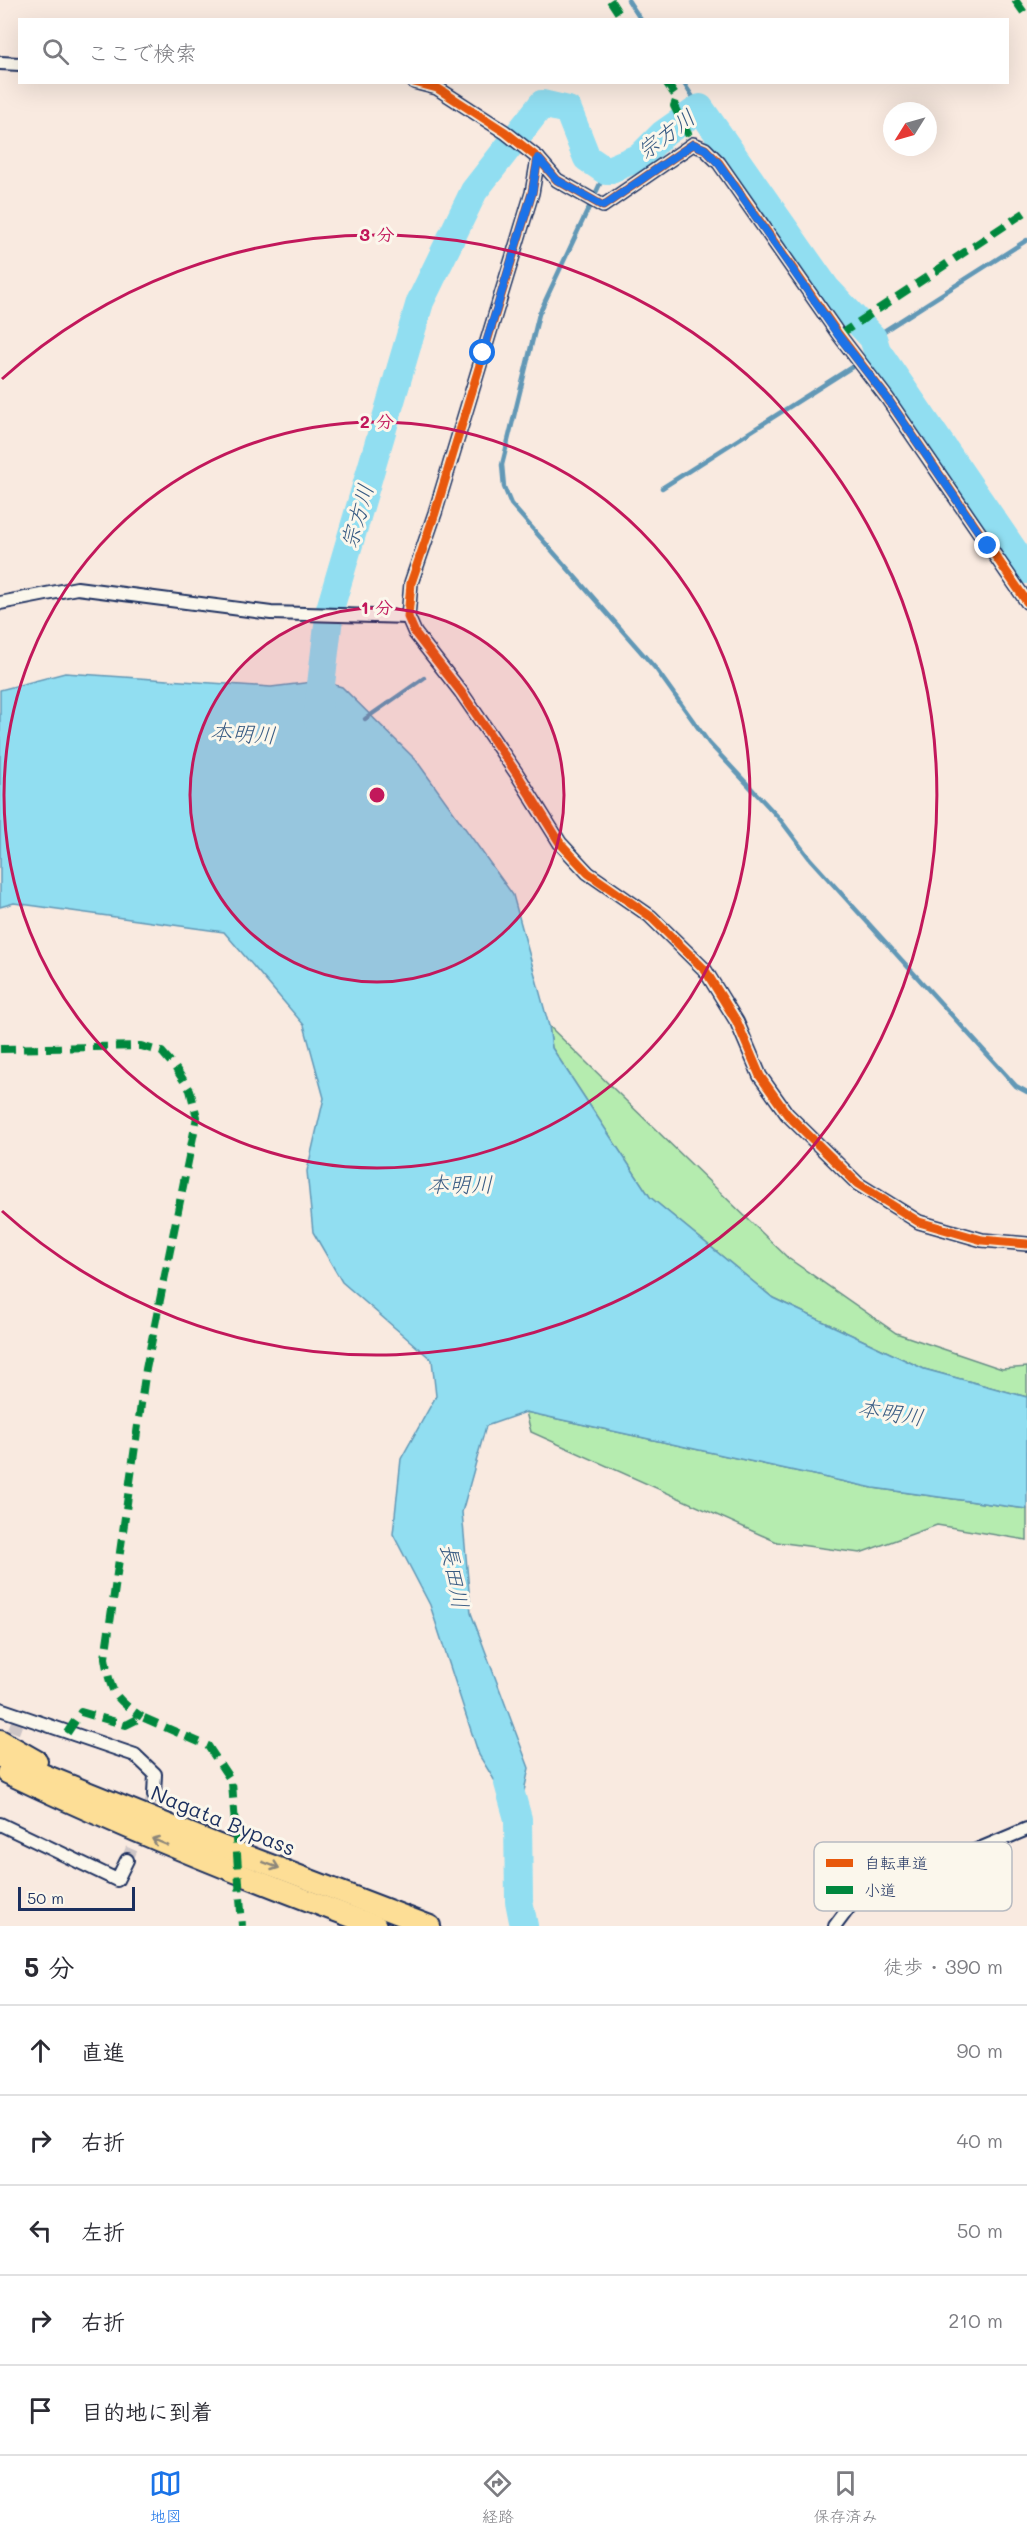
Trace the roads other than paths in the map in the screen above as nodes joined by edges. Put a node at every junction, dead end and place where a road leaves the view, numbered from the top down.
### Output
1 (0, 63) edge
2 (18, 64) edge
3 (422, 84) edge
4 (538, 158) junction
5 (0, 603) edge
6 (1027, 603) edge
7 (408, 617) junction
8 (1027, 1244) edge
9 (0, 1709) edge
10 (0, 1740) edge
11 (0, 1757) edge
12 (0, 1770) edge
13 (0, 1785) edge
14 (154, 1795) tunnel mouth
15 (102, 1808) junction
16 (0, 1824) edge
17 (1027, 1829) edge
18 (996, 1842) edge
19 (127, 1860) tunnel mouth
20 (846, 1911) edge
21 (376, 1926) edge
22 (430, 1926) edge
23 (835, 1926) edge

1 - 2 street
3 - 4 street
4 - 6 street
4 - 7 street
5 - 7 street
7 - 8 street
9 - 14 street
10 - 15 highway
11 - 15 highway, Nagata Bypass
12 - 15 highway, Nagata Bypass
13 - 15 highway
21 -> 15 highway, Nagata Bypass
15 -> 22 highway, Nagata Bypass
16 - 19 street
17 - 18 street
20 - 23 street

